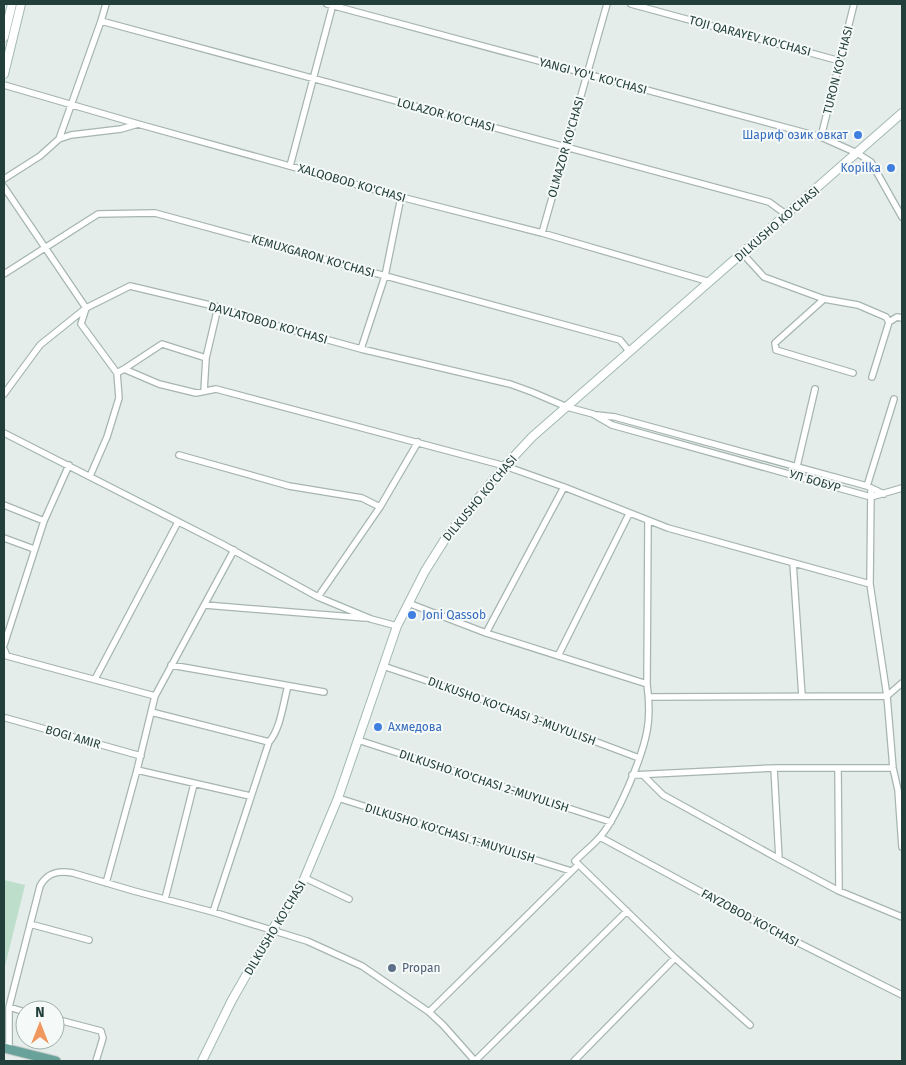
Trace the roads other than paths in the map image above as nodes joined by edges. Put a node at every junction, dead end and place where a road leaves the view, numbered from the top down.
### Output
1 (21, 4) edge
2 (106, 4) edge
3 (331, 4) edge
4 (608, 4) edge
5 (631, 4) edge
6 (854, 4) edge
7 (9, 9) edge
8 (101, 21) junction
9 (4, 37) edge
10 (840, 60) junction
11 (4, 74) edge
12 (587, 74) junction
13 (314, 80) junction
14 (4, 85) edge
15 (72, 104) junction
16 (902, 113) edge
17 (138, 124) junction
18 (821, 137) junction
19 (60, 139) junction
20 (566, 148) junction
21 (857, 153) junction
22 (290, 166) junction
23 (4, 179) edge
24 (4, 186) edge
25 (401, 197) junction
26 (787, 215) junction
27 (902, 217) edge
28 (542, 233) junction
29 (44, 248) junction
30 (743, 254) junction
31 (4, 274) edge
32 (384, 276) junction
33 (710, 282) junction
34 (824, 299) junction
35 (86, 308) junction
36 (218, 308) junction
37 (902, 318) edge
38 (889, 322) junction
39 (362, 349) junction
40 (629, 351) junction
41 (206, 358) junction
42 (124, 369) junction
43 (117, 373) junction
44 (853, 373) dead end
45 (872, 377) dead end
46 (815, 389) dead end
47 (204, 392) junction
48 (4, 394) edge
49 (894, 398) dead end
50 (567, 407) junction
51 (593, 414) junction
52 (4, 434) edge
53 (418, 442) junction
54 (179, 455) dead end
55 (69, 465) junction
56 (505, 466) junction
57 (797, 466) junction
58 (90, 476) junction
59 (564, 487) junction
60 (869, 487) junction
61 (902, 488) edge
62 (884, 495) junction
63 (871, 497) junction
64 (4, 505) edge
65 (380, 508) junction
66 (629, 514) junction
67 (44, 521) junction
68 (648, 521) junction
69 (178, 522) junction
70 (4, 538) edge
71 (34, 549) junction
72 (234, 550) junction
73 (793, 563) junction
74 (870, 584) junction
75 (318, 597) junction
76 (408, 603) junction
77 (205, 605) junction
78 (371, 619) junction
79 (396, 626) junction
80 (486, 633) junction
81 (4, 645) edge
82 (4, 650) edge
83 (558, 656) junction
84 (171, 665) junction
85 (384, 666) junction
86 (95, 680) junction
87 (902, 683) edge
88 (647, 684) junction
89 (288, 686) junction
90 (324, 692) dead end
91 (155, 696) junction
92 (802, 696) junction
93 (887, 696) junction
94 (649, 697) junction
95 (151, 712) junction
96 (6, 718) dead end
97 (358, 740) junction
98 (269, 742) junction
99 (140, 756) junction
100 (639, 758) junction
101 (774, 768) junction
102 (838, 768) junction
103 (893, 768) junction
104 (137, 770) junction
105 (632, 775) junction
106 (643, 775) junction
107 (194, 784) junction
108 (901, 789) edge
109 (250, 796) junction
110 (338, 798) junction
111 (610, 822) junction
112 (600, 837) junction
113 (902, 847) edge
114 (780, 859) junction
115 (578, 865) junction
116 (571, 871) junction
117 (305, 878) junction
118 (106, 883) junction
119 (839, 891) junction
120 (349, 899) dead end
121 (165, 900) junction
122 (627, 910) junction
123 (213, 912) junction
124 (902, 918) edge
125 (30, 924) junction
126 (272, 930) junction
127 (89, 940) dead end
128 (675, 958) junction
129 (902, 995) edge
130 (9, 1007) junction
131 (15, 1009) edge
132 (429, 1012) junction
133 (65, 1022) edge
134 (750, 1025) dead end
135 (6, 1049) edge
136 (56, 1061) edge
137 (96, 1061) edge
138 (202, 1061) edge
139 (475, 1061) edge
140 (574, 1061) edge

1 - 11 street
2 - 8 street
3 - 12 street, YANGI YO'L KO'CHASI
3 - 13 street
4 - 12 street, OLMAZOR KO'CHASI
5 - 10 street, TOJI QARAYEV KO'CHASI
6 - 10 street, TURON KO'CHASI
7 - 9 street
8 - 13 street, LOLAZOR KO'CHASI
8 - 15 street
10 - 18 street, TURON KO'CHASI
12 - 18 street, YANGI YO'L KO'CHASI
12 - 20 street, OLMAZOR KO'CHASI
13 - 20 street, LOLAZOR KO'CHASI
13 - 22 street
14 - 15 street
15 - 17 street
15 - 19 street
16 - 21 street, DILKUSHO KO'CHASI
17 - 19 street, XALQOBOD KO'CHASI
17 - 22 street, XALQOBOD KO'CHASI
18 - 21 street, YANGI YO'L KO'CHASI
19 - 23 street, XALQOBOD KO'CHASI
20 - 26 street, LOLAZOR KO'CHASI
20 - 28 street, OLMAZOR KO'CHASI
21 - 26 street, DILKUSHO KO'CHASI
21 - 27 street, YANGI YO'L KO'CHASI
22 - 25 street, XALQOBOD KO'CHASI
24 - 29 street
25 - 28 street, XALQOBOD KO'CHASI
25 - 32 street
26 - 30 street, DILKUSHO KO'CHASI
28 - 33 street, XALQOBOD KO'CHASI
29 - 31 street, KEMUXGARON KO'CHASI
29 - 32 street, KEMUXGARON KO'CHASI
29 - 35 street
30 - 33 street, DILKUSHO KO'CHASI
30 - 34 street
32 - 39 street
32 - 40 street, KEMUXGARON KO'CHASI
33 - 40 street, DILKUSHO KO'CHASI
34 - 38 street
34 - 44 street
35 - 36 street, DAVLATOBOD KO'CHASI
35 - 43 street
35 - 48 street, DAVLATOBOD KO'CHASI
36 - 39 street, DAVLATOBOD KO'CHASI
36 - 41 street
37 - 38 street
38 - 45 street
39 - 50 street, DAVLATOBOD KO'CHASI
40 - 50 street, DILKUSHO KO'CHASI
41 - 42 street
41 - 47 street
42 - 43 street
42 - 47 street
43 - 58 street
46 - 57 street
47 - 53 street
49 - 60 street
50 - 51 street, УЛ БОБУР
50 - 56 street, DILKUSHO KO'CHASI
51 - 57 street
51 - 63 street, УЛ БОБУР
52 - 55 street
53 - 56 street
53 - 65 street
54 - 65 street
55 - 58 street
55 - 67 street
56 - 59 street
56 - 76 street, DILKUSHO KO'CHASI
57 - 60 street
58 - 69 street
59 - 66 street
59 - 80 street
60 - 62 street
60 - 63 street
61 - 62 street
62 - 63 street
63 - 74 street
64 - 67 street
65 - 75 street
66 - 68 street
66 - 83 street
67 - 71 street
68 - 73 street
68 - 88 street
69 - 72 street
69 - 86 street
70 - 71 street
71 - 81 street
72 - 75 street
72 - 77 street
73 - 74 street
73 - 92 street
74 - 93 street
75 - 78 street
76 - 79 street, DILKUSHO KO'CHASI
76 - 80 street
77 - 78 street
77 - 84 street
78 - 79 street
79 - 85 street, DILKUSHO KO'CHASI
80 - 83 street
82 - 86 street
83 - 88 street
84 - 89 street
84 - 91 street
85 - 97 street, DILKUSHO KO'CHASI
85 - 100 street, DILKUSHO KO'CHASI 3-MUYULISH
86 - 91 street
87 - 93 street
88 - 94 street
89 - 90 street
89 - 98 street
91 - 95 street
92 - 93 street
92 - 94 street
93 - 103 street
94 - 100 street
95 - 98 street
95 - 99 street
96 - 99 street
97 - 110 street, DILKUSHO KO'CHASI
97 - 111 street, DILKUSHO KO'CHASI 2-MUYULISH
98 - 109 street
99 - 104 street
100 - 105 street
101 - 102 street
101 - 106 street
101 - 114 street
102 - 103 street
102 - 119 street
103 - 108 street
104 - 107 street
104 - 118 street
105 - 106 street
105 - 111 street
106 - 114 street
107 - 109 street
107 - 121 street
108 - 113 street
109 - 123 street
110 - 116 street, DILKUSHO KO'CHASI 1-MUYULISH
110 - 117 street, DILKUSHO KO'CHASI
111 - 112 street
112 - 115 street
112 - 129 street, FAYZOBOD KO'CHASI
114 - 119 street
115 - 116 street
115 - 122 street
116 - 132 street
117 - 120 street
117 - 126 street, DILKUSHO KO'CHASI
118 - 121 street
118 - 125 street
119 - 124 street
121 - 123 street
122 - 128 street
122 - 139 street
123 - 126 street
125 - 127 street
125 - 130 street
126 - 132 street
126 - 138 street, DILKUSHO KO'CHASI
128 - 134 street
128 - 140 street
130 - 131 street
130 - 135 street
132 - 139 street
133 - 137 street
135 - 136 main road

